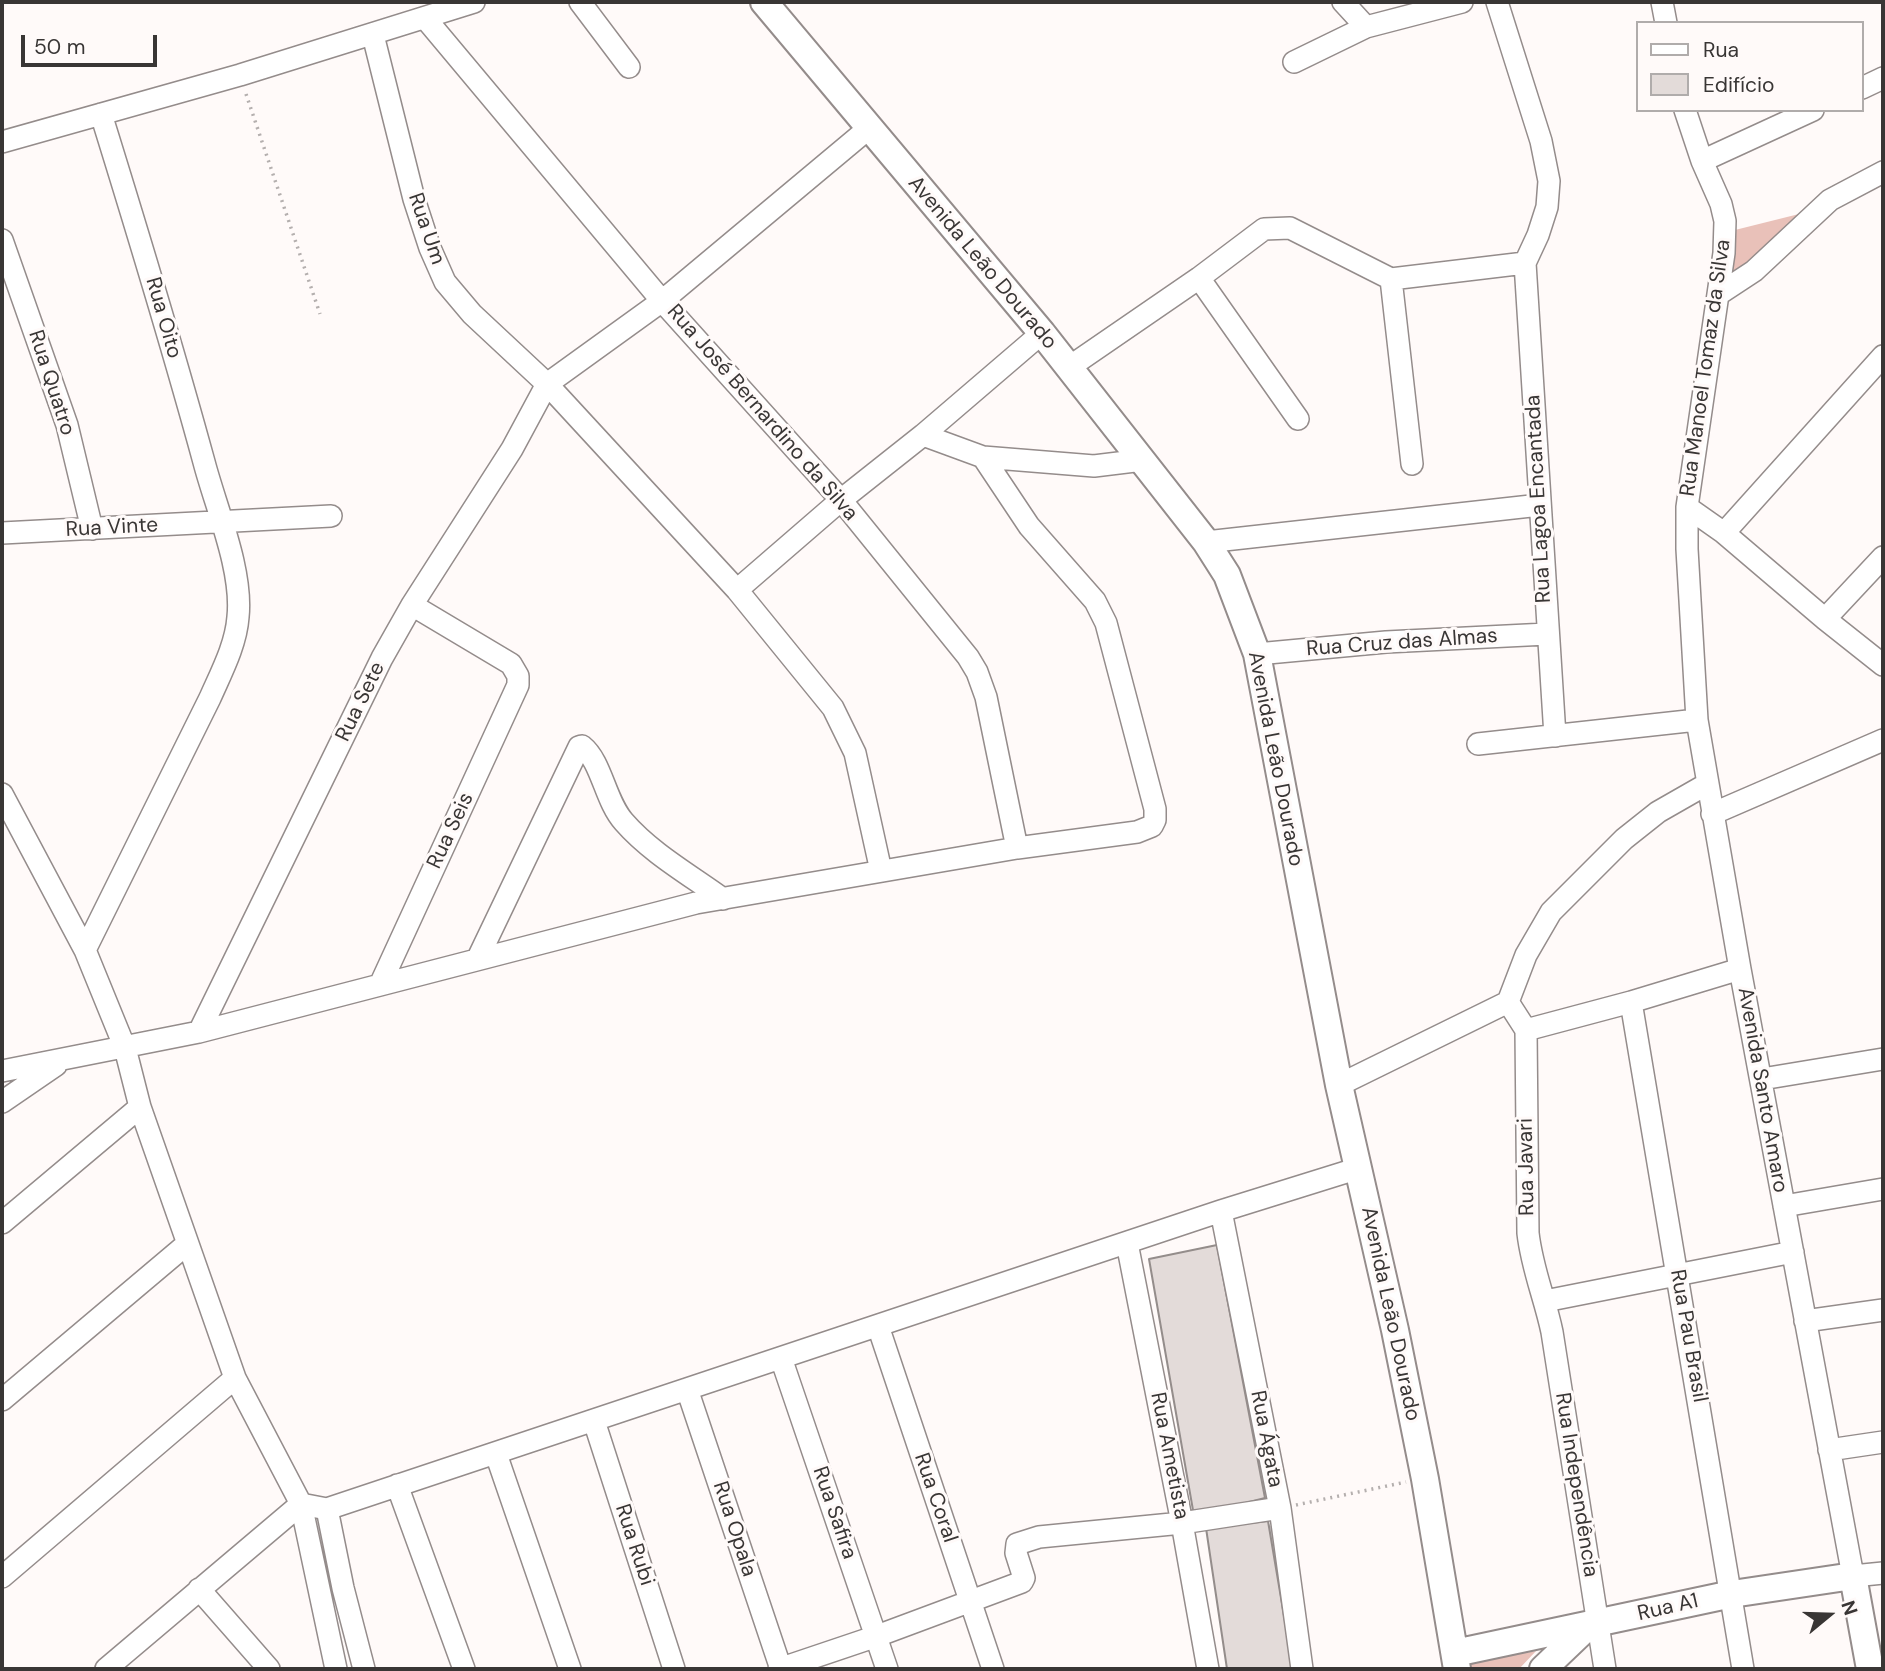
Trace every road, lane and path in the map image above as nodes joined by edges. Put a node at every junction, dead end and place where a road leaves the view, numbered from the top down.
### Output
1 (474, 2) edge
2 (580, 2) edge
3 (764, 2) edge
4 (1343, 2) edge
5 (1462, 2) edge
6 (1497, 2) edge
7 (1662, 2) edge
8 (425, 19) junction
9 (1666, 21) edge
10 (1366, 27) junction
11 (373, 35) junction
12 (1294, 62) dead end
13 (629, 67) dead end
14 (240, 75) junction
15 (1883, 78) edge
16 (1864, 87) edge
17 (1686, 112) edge
18 (1809, 112) edge
19 (101, 114) junction
20 (869, 128) junction
21 (2, 142) edge
22 (1702, 161) junction
23 (1883, 172) edge
24 (2, 240) edge
25 (1525, 262) junction
26 (1199, 278) junction
27 (1391, 279) junction
28 (1718, 295) junction
29 (662, 300) junction
30 (320, 314) dead end
31 (1042, 333) junction
32 (1883, 356) edge
33 (1068, 368) junction
34 (547, 384) junction
35 (1298, 419) dead end
36 (923, 435) junction
37 (983, 457) junction
38 (1143, 460) junction
39 (1412, 464) dead end
40 (841, 500) junction
41 (1540, 505) junction
42 (1688, 507) junction
43 (331, 516) dead end
44 (222, 523) junction
45 (92, 529) junction
46 (2, 533) edge
47 (1724, 533) junction
48 (1206, 542) junction
49 (1883, 557) edge
50 (737, 590) junction
51 (412, 605) junction
52 (1825, 619) junction
53 (1547, 634) junction
54 (1257, 654) junction
55 (1883, 665) edge
56 (1697, 720) junction
57 (1555, 736) junction
58 (1883, 740) edge
59 (1478, 744) dead end
60 (1707, 784) junction
61 (2, 794) edge
62 (1712, 814) junction
63 (1017, 848) junction
64 (881, 871) junction
65 (723, 898) junction
66 (85, 950) junction
67 (478, 958) junction
68 (1740, 969) junction
69 (380, 985) junction
70 (1508, 1002) junction
71 (1631, 1002) junction
72 (1526, 1030) junction
73 (200, 1032) junction
74 (125, 1048) junction
75 (67, 1058) junction
76 (1883, 1059) edge
77 (9, 1070) edge
78 (1762, 1079) junction
79 (1339, 1085) junction
80 (2, 1102) edge
81 (140, 1107) junction
82 (1359, 1168) junction
83 (1883, 1189) edge
84 (1784, 1206) junction
85 (1222, 1211) junction
86 (2, 1223) edge
87 (1126, 1243) junction
88 (187, 1244) junction
89 (1793, 1252) junction
90 (1677, 1273) junction
91 (1545, 1301) junction
92 (1883, 1310) edge
93 (1805, 1321) junction
94 (878, 1326) junction
95 (781, 1358) junction
96 (235, 1378) junction
97 (687, 1389) junction
98 (2, 1400) edge
99 (594, 1421) junction
100 (1883, 1442) edge
101 (1829, 1450) junction
102 (496, 1454) junction
103 (1425, 1479) junction
104 (397, 1485) junction
105 (301, 1504) junction
106 (1280, 1508) junction
107 (327, 1509) junction
108 (1182, 1523) junction
109 (1883, 1573) edge
110 (1853, 1576) junction
111 (2, 1577) edge
112 (199, 1589) junction
113 (1732, 1594) junction
114 (970, 1602) junction
115 (1593, 1625) junction
116 (877, 1636) junction
117 (1456, 1661) edge
118 (106, 1669) edge
119 (269, 1669) edge
120 (336, 1669) edge
121 (364, 1669) edge
122 (464, 1669) edge
123 (570, 1669) edge
124 (674, 1669) edge
125 (780, 1669) edge
126 (887, 1669) edge
127 (993, 1669) edge
128 (1208, 1669) edge
129 (1302, 1669) edge
130 (1543, 1669) edge
131 (1605, 1669) edge
132 (1743, 1669) edge
133 (1870, 1669) edge

1 - 8 street
2 - 13 street
3 - 20 main road, Avenida Leão Dourado
4 - 10 street
5 - 10 street
6 - 25 street
7 - 9 street
8 - 11 street
8 - 29 street, Rua José Bernardino da Silva
10 - 12 street
11 - 14 street
11 - 34 street, Rua Um
14 - 19 street
14 - 30 path
15 - 16 street
17 - 22 street, Rua Manoel Tomaz da Silva
18 - 22 street
19 - 21 street
19 - 44 street, Rua Oito
20 - 29 street
20 - 31 main road, Avenida Leão Dourado
22 - 28 street, Rua Manoel Tomaz da Silva
23 - 28 street
24 - 45 street, Rua Quatro
25 - 27 street
25 - 41 street, Rua Lagoa Encantada
26 - 27 street
26 - 33 street
26 - 35 street
27 - 39 street
28 - 42 street, Rua Manoel Tomaz da Silva
29 - 34 street
29 - 40 street, Rua José Bernardino da Silva
31 - 33 main road, Avenida Leão Dourado
31 - 36 street
32 - 47 street
33 - 38 main road, Avenida Leão Dourado
34 - 50 street, Rua Um
34 - 51 street, Rua Sete
36 - 37 street
36 - 40 street
37 - 38 street
37 - 63 street
38 - 48 main road, Avenida Leão Dourado
40 - 50 street
40 - 63 street, Rua José Bernardino da Silva
41 - 48 street
41 - 53 street, Rua Lagoa Encantada
42 - 47 street
42 - 56 street, Avenida Santo Amaro
43 - 44 street, Rua Vinte
44 - 45 street, Rua Vinte
44 - 66 street, Rua Oito
45 - 46 street, Rua Vinte
47 - 52 street
48 - 54 main road, Avenida Leão Dourado
49 - 52 street
50 - 64 street, Rua Um
51 - 69 street, Rua Seis
51 - 73 street, Rua Sete
52 - 55 street
53 - 54 street, Rua Cruz das Almas
53 - 57 street, Rua Lagoa Encantada
54 - 79 main road, Avenida Leão Dourado
56 - 57 street
56 - 60 street, Avenida Santo Amaro
57 - 59 street
58 - 62 street
60 - 62 street, Avenida Santo Amaro
60 - 70 street
61 - 66 street
62 - 68 street, Avenida Santo Amaro
63 - 64 street
64 - 65 street
65 - 67 street
65 - 67 street
66 - 74 street
67 - 69 street
68 - 71 street
68 - 78 street, Avenida Santo Amaro
69 - 73 street
70 - 72 street
70 - 79 street
71 - 72 street
71 - 90 street, Rua Pau Brasil
72 - 91 street, Rua Javari
73 - 74 street
74 - 75 street
74 - 81 street
75 - 77 street
75 - 80 street
76 - 78 street
78 - 84 street, Avenida Santo Amaro
79 - 82 main road, Avenida Leão Dourado
81 - 86 street
81 - 88 street
82 - 85 street
82 - 103 main road, Avenida Leão Dourado
83 - 84 street
84 - 89 street, Avenida Santo Amaro
85 - 87 street
85 - 106 street, Rua Ágata
87 - 94 street
87 - 108 street, Rua Ametista
88 - 96 street
88 - 98 street
89 - 90 street
89 - 93 street, Avenida Santo Amaro
90 - 91 street
90 - 113 street, Rua Pau Brasil
91 - 115 street, Rua Independência
92 - 93 street
93 - 101 street, Avenida Santo Amaro
94 - 95 street
94 - 114 street, Rua Coral
95 - 97 street
95 - 116 street, Rua Safira
96 - 105 street
96 - 111 street
97 - 99 street
97 - 125 street, Rua Opala
99 - 102 street
99 - 124 street, Rua Rubi
100 - 101 street
101 - 110 street, Avenida Santo Amaro
102 - 104 street
102 - 123 street
103 - 106 path
103 - 117 main road, Avenida Leão Dourado
104 - 107 street
104 - 122 street
105 - 107 street
105 - 112 street
105 - 120 street
106 - 108 street
106 - 129 street, Rua Ágata
107 - 121 street
108 - 114 street
108 - 128 street, Rua Ametista
109 - 110 street, Rua A1
110 - 113 main road, Rua A1
110 - 133 main road, Avenida Santo Amaro
112 - 118 street
112 - 119 street
113 - 115 main road, Rua A1
113 - 132 street, Rua Pau Brasil
114 - 116 street
114 - 127 street, Rua Coral
115 - 117 main road, Rua A1
115 - 130 main road
115 - 131 street, Rua Independência
116 - 125 street
116 - 126 street, Rua Safira

